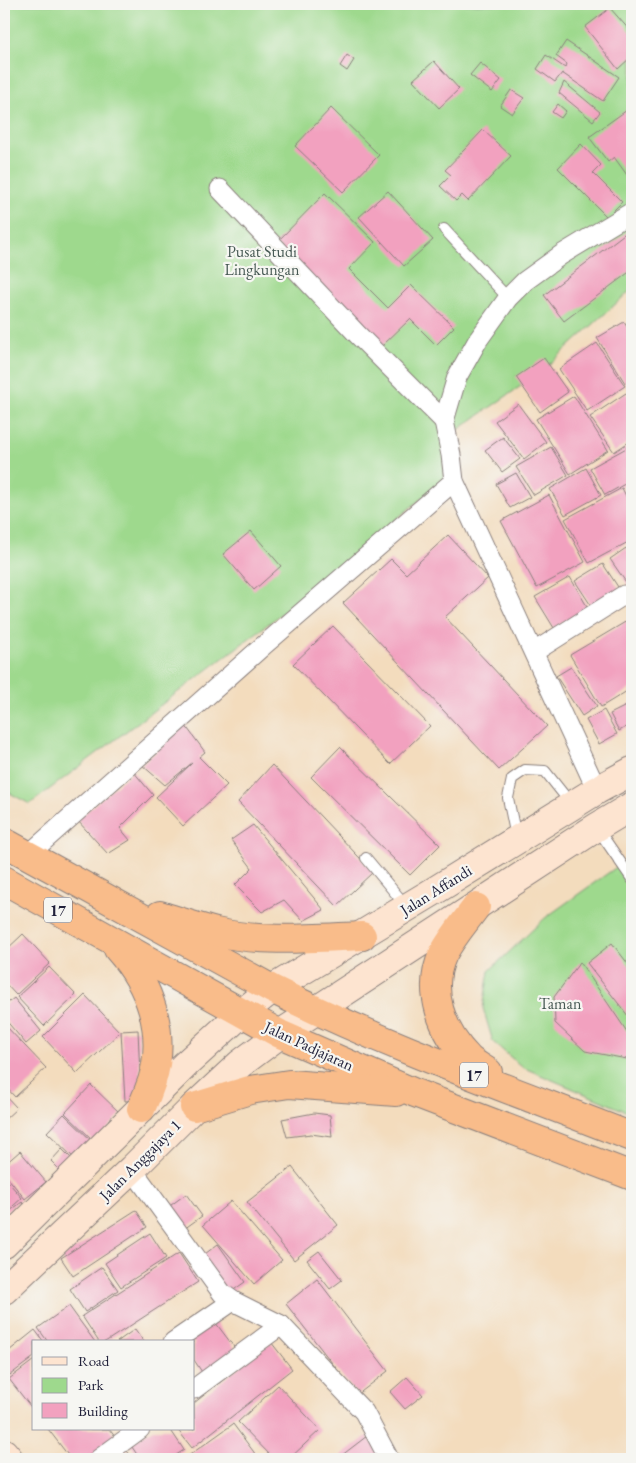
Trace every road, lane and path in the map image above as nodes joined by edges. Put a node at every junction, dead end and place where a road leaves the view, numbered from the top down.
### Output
1 (220, 189) dead end
2 (632, 212) edge
3 (444, 229) dead end
4 (508, 298) junction
5 (444, 421) junction
6 (454, 481) junction
7 (624, 595) dead end
8 (534, 652) junction
9 (632, 771) edge
10 (598, 790) junction
11 (572, 805) junction
12 (632, 806) edge
13 (597, 827) junction
14 (516, 840) junction
15 (4, 842) edge
16 (28, 855) junction
17 (366, 858) dead end
18 (632, 879) edge
19 (4, 880) edge
20 (111, 901) junction
21 (476, 907) junction
22 (408, 908) junction
23 (362, 936) junction
24 (112, 941) junction
25 (272, 989) junction
26 (316, 1011) junction
27 (242, 1013) junction
28 (280, 1034) junction
29 (515, 1091) junction
30 (415, 1093) junction
31 (194, 1107) junction
32 (141, 1109) junction
33 (632, 1137) edge
34 (132, 1169) junction
35 (632, 1176) edge
36 (6, 1240) edge
37 (4, 1290) edge
38 (233, 1301) junction
39 (281, 1325) junction
40 (176, 1340) edge
41 (195, 1388) edge
42 (139, 1430) edge
43 (4, 1453) edge
44 (9, 1459) edge
45 (99, 1459) edge
46 (388, 1459) edge

1 - 5 street
2 - 4 street
3 - 4 lane
4 - 5 street
5 - 6 street
6 - 8 street
6 - 16 street
7 - 8 street
8 - 10 street
9 - 10 main road, Jalan Affandi
10 - 11 main road, Jalan Affandi
11 - 14 main road, Jalan Affandi
11 - 14 lane
12 - 13 main road
13 - 18 lane
13 - 21 main road
14 - 22 main road, Jalan Affandi
15 - 16 highway, 17
16 - 20 highway, 17
17 - 22 lane
19 - 24 highway, Jalan Padjajaran / 17
20 - 23 highway
20 - 25 highway, 17
21 - 26 main road
21 - 29 highway
22 - 23 main road, Jalan Affandi
23 - 25 main road, Jalan Affandi
24 - 27 highway, Jalan Padjajaran / 17
24 - 32 highway
25 - 26 highway, 17
25 - 27 main road, Jalan Affandi
26 - 28 main road
26 - 29 highway, 17
27 - 28 highway, Jalan Padjajaran / 17
27 - 32 main road
28 - 30 highway, Jalan Padjajaran / 17
28 - 31 main road, Jalan Anggajaya 1
29 - 33 highway, 17
30 - 31 highway
30 - 35 highway, Jalan Padjajaran / 17
31 - 34 main road, Jalan Anggajaya 1
32 - 36 main road
34 - 37 main road, Jalan Anggajaya 1
34 - 38 street
38 - 39 street
38 - 40 street
39 - 41 street
39 - 46 street
42 - 45 street
43 - 44 main road

